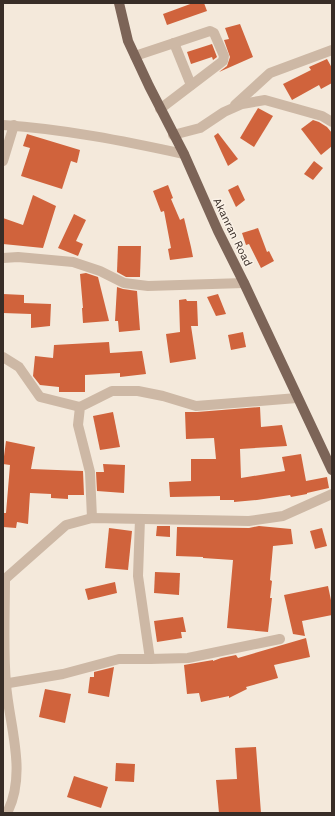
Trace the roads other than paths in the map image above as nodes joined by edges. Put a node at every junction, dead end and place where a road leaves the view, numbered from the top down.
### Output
1 (119, 3) edge
2 (174, 43) junction
3 (332, 50) edge
4 (135, 56) junction
5 (191, 85) junction
6 (160, 109) junction
7 (229, 110) junction
8 (332, 122) edge
9 (3, 125) edge
10 (14, 126) junction
11 (173, 135) junction
12 (184, 154) junction
13 (3, 161) edge
14 (3, 258) edge
15 (244, 283) junction
16 (3, 357) edge
17 (297, 398) junction
18 (80, 407) junction
19 (332, 470) edge
20 (332, 494) edge
21 (92, 518) junction
22 (140, 519) junction
23 (4, 579) edge
24 (280, 639) dead end
25 (150, 659) junction
26 (4, 684) edge
27 (8, 811) dead end

1 - 4 main road, Akanran Road
2 - 4 street
2 - 5 street
2 - 5 street
3 - 7 street
4 - 6 main road, Akanran Road
5 - 6 street
6 - 11 main road, Akanran Road
7 - 8 street
7 - 11 street
9 - 10 street
10 - 12 street
10 - 13 street
11 - 12 main road, Akanran Road
12 - 15 main road, Akanran Road
14 - 15 street
15 - 17 main road, Akanran Road
16 - 18 street
17 - 18 street
17 - 19 main road, Akanran Road
18 - 21 street
20 - 22 street
21 - 22 street
21 - 23 street
22 - 25 street
23 - 26 street
24 - 25 street
25 - 26 street
26 - 27 street

